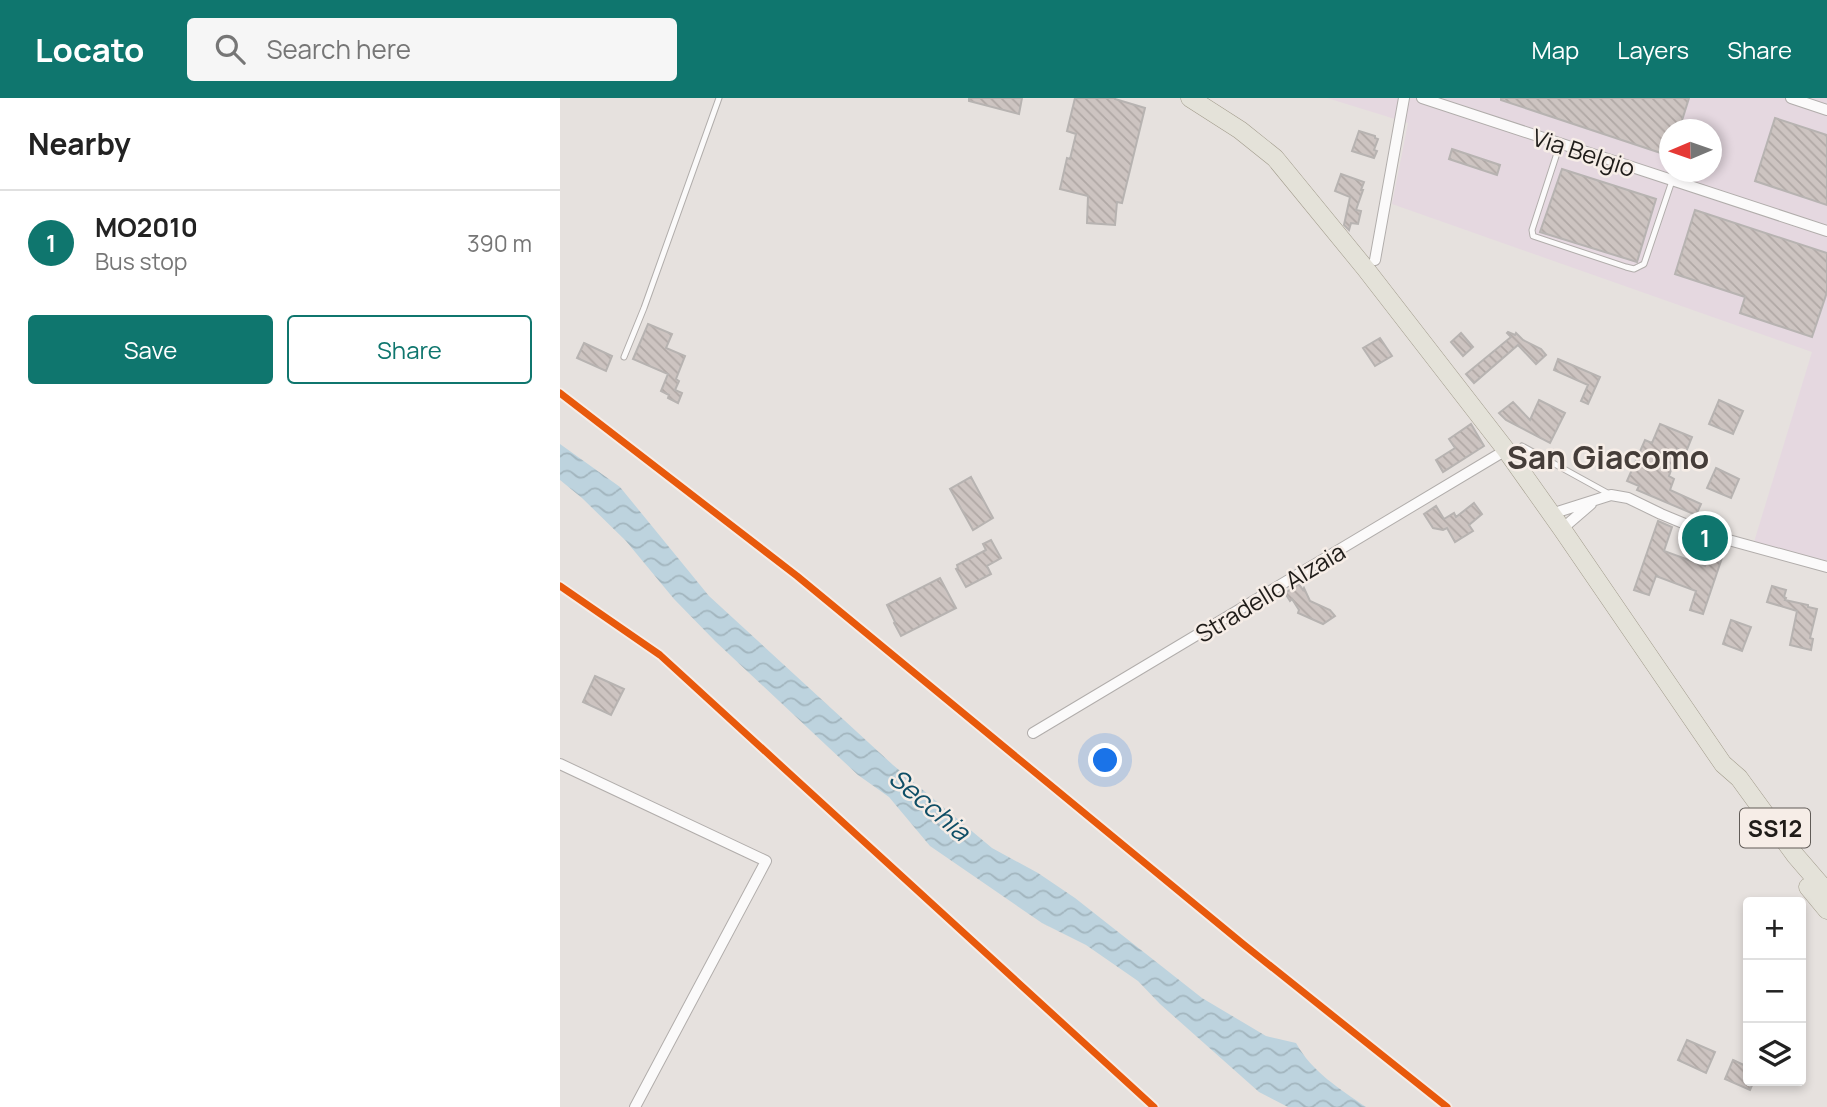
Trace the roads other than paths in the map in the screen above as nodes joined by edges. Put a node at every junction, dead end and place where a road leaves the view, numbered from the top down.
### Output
1 (719, 98) edge
2 (1189, 98) edge
3 (1404, 98) edge
4 (1422, 98) edge
5 (1791, 98) edge
6 (1808, 101) edge
7 (1827, 110) edge
8 (1560, 144) junction
9 (1659, 177) edge
10 (1672, 182) edge
11 (1675, 182) edge
12 (1827, 231) edge
13 (1375, 260) dead end
14 (624, 356) dead end
15 (1514, 448) junction
16 (1611, 495) junction
17 (1596, 500) junction
18 (1551, 514) junction
19 (1562, 529) junction
20 (1827, 567) edge
21 (1033, 733) dead end
22 (560, 764) edge
23 (1723, 764) junction
24 (1827, 892) edge
25 (1827, 910) edge
26 (635, 1107) edge

1 - 14 lane
2 - 15 main road
3 - 13 street
4 - 8 street, Via Belgio
5 - 6 street
6 - 7 street
8 - 9 street, Via Belgio
8 - 10 lane
11 - 12 street, Via Belgio
15 - 16 lane
15 - 18 main road
15 - 21 street, Stradello Alzaia
16 - 17 street
16 - 20 street
17 - 18 street
17 - 19 street
18 - 19 main road
19 - 23 main road, SS12
22 - 26 street
23 - 24 main road, SS12
23 - 25 main road

